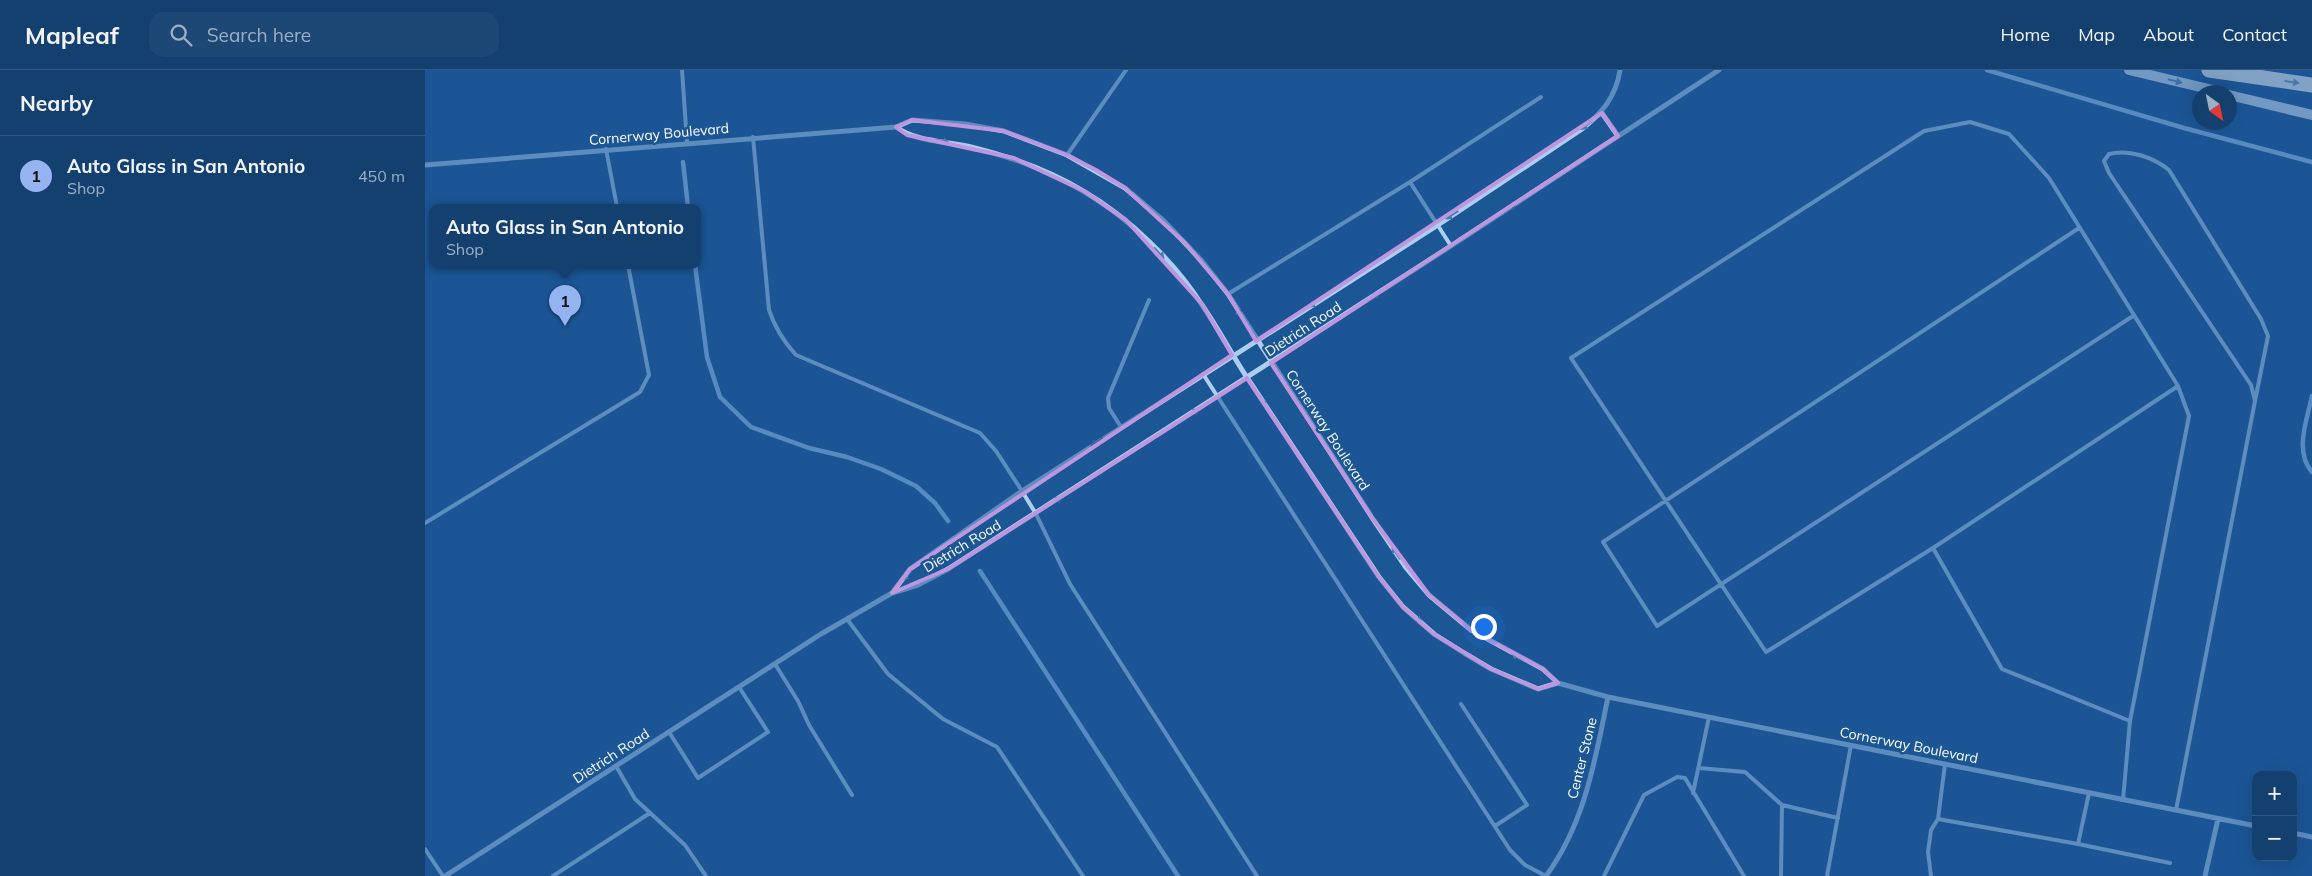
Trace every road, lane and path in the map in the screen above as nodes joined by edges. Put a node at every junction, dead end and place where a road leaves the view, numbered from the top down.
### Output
1 (682, 70) edge
2 (1126, 70) edge
3 (1620, 70) edge
4 (1719, 70) edge
5 (2129, 70) edge
6 (2209, 70) edge
7 (2192, 85) edge
8 (2312, 85) edge
9 (1541, 97) dead end
10 (2237, 97) edge
11 (1602, 113) junction
12 (2312, 115) edge
13 (896, 127) junction
14 (1619, 136) junction
15 (753, 137) junction
16 (687, 142) junction
17 (605, 149) junction
18 (1067, 155) junction
19 (425, 165) edge
20 (1410, 182) junction
21 (616, 204) edge
22 (1437, 225) junction
23 (2079, 228) junction
24 (1451, 246) junction
25 (629, 269) edge
26 (1228, 294) junction
27 (1149, 300) dead end
28 (2133, 316) junction
29 (1256, 341) junction
30 (1233, 355) junction
31 (1271, 363) junction
32 (1203, 374) junction
33 (1247, 378) junction
34 (2178, 386) junction
35 (1218, 397) junction
36 (2255, 401) junction
37 (1121, 427) junction
38 (1022, 491) junction
39 (1666, 502) junction
40 (1036, 514) junction
41 (425, 524) edge
42 (1933, 548) junction
43 (1721, 584) junction
44 (892, 593) junction
45 (847, 619) junction
46 (775, 664) junction
47 (1558, 684) junction
48 (739, 687) junction
49 (1608, 697) junction
50 (1461, 704) dead end
51 (1709, 717) junction
52 (2130, 721) junction
53 (669, 732) junction
54 (1851, 745) junction
55 (1945, 764) junction
56 (616, 766) junction
57 (1699, 768) junction
58 (1693, 793) junction
59 (2089, 793) junction
60 (852, 795) dead end
61 (2123, 800) junction
62 (1782, 805) junction
63 (2176, 810) junction
64 (649, 813) junction
65 (1838, 818) junction
66 (1938, 819) junction
67 (2218, 819) junction
68 (2252, 825) edge
69 (1495, 826) junction
70 (2297, 835) edge
71 (2312, 837) edge
72 (2078, 844) junction
73 (425, 850) edge
74 (2170, 863) dead end
75 (444, 876) edge
76 (553, 876) edge
77 (706, 876) edge
78 (1083, 876) edge
79 (1257, 876) edge
80 (1546, 876) edge
81 (1604, 876) edge
82 (1744, 876) edge
83 (1781, 876) edge
84 (1827, 876) edge
85 (1931, 876) edge
86 (2205, 876) edge

1 - 16 lane
2 - 18 lane
3 - 11 street, Dietrich Road
4 - 14 street, Dietrich Road
5 -> 7 main road
6 -> 8 highway
9 - 20 lane
10 - 12 main road
11 - 14 street
11 -> 22 street, Dietrich Road
13 - 15 street, Cornerway Boulevard
13 - 18 street, Cornerway Boulevard
13 -> 30 street, Cornerway Boulevard
24 -> 14 street, Dietrich Road
15 - 16 street, Cornerway Boulevard
15 - 38 lane
16 - 17 street, Cornerway Boulevard
17 - 19 street, Cornerway Boulevard
17 - 21 lane
26 -> 18 street, Cornerway Boulevard
20 - 22 lane
20 - 26 lane
22 - 24 lane
22 -> 29 street, Dietrich Road
23 - 28 lane
23 - 39 lane
23 - 39 lane
31 -> 24 street, Dietrich Road
25 - 41 lane
29 -> 26 street, Cornerway Boulevard
27 - 37 lane
28 - 34 lane
28 - 43 lane
29 - 30 street, Dietrich Road
29 - 31 street, Cornerway Boulevard
30 - 32 street, Dietrich Road
30 - 33 street, Cornerway Boulevard
31 - 33 street, Dietrich Road
47 -> 31 street, Cornerway Boulevard
32 - 35 lane
32 - 37 street, Dietrich Road
33 - 35 street, Dietrich Road
33 -> 47 street, Cornerway Boulevard
34 - 42 lane
34 - 52 lane
40 -> 35 street, Dietrich Road
35 - 69 lane
36 - 36 lane
36 - 63 lane
37 -> 38 street, Dietrich Road
38 - 40 lane
38 -> 44 street, Dietrich Road
39 - 43 lane
39 - 43 lane
40 - 44 street, Dietrich Road
40 - 79 lane
42 - 43 lane
42 - 52 lane
44 - 45 street, Dietrich Road
45 - 46 street, Dietrich Road
45 - 78 lane
46 - 48 street, Dietrich Road
46 - 60 lane
47 - 49 street, Cornerway Boulevard
48 - 53 street, Dietrich Road
48 - 53 lane
49 - 51 street, Cornerway Boulevard
49 - 80 street, Center Stone
50 - 69 lane
51 - 54 street, Cornerway Boulevard
51 - 57 lane
52 - 61 lane
53 - 56 street, Dietrich Road
54 - 55 street, Cornerway Boulevard
54 - 65 lane
55 - 59 street, Cornerway Boulevard
55 - 66 lane
56 - 64 lane
56 - 75 street, Dietrich Road
57 - 58 lane
57 - 62 lane
58 - 81 lane
58 - 82 lane
59 - 61 street, Cornerway Boulevard
59 - 72 lane
61 - 63 street, Cornerway Boulevard
62 - 65 lane
62 - 83 lane
63 - 67 street, Cornerway Boulevard
64 - 76 lane
64 - 77 lane
65 - 84 lane
66 - 72 lane
66 - 85 lane
67 - 68 street, Cornerway Boulevard
67 - 86 street
69 - 80 lane
70 - 71 street
72 - 74 lane
73 - 75 lane

